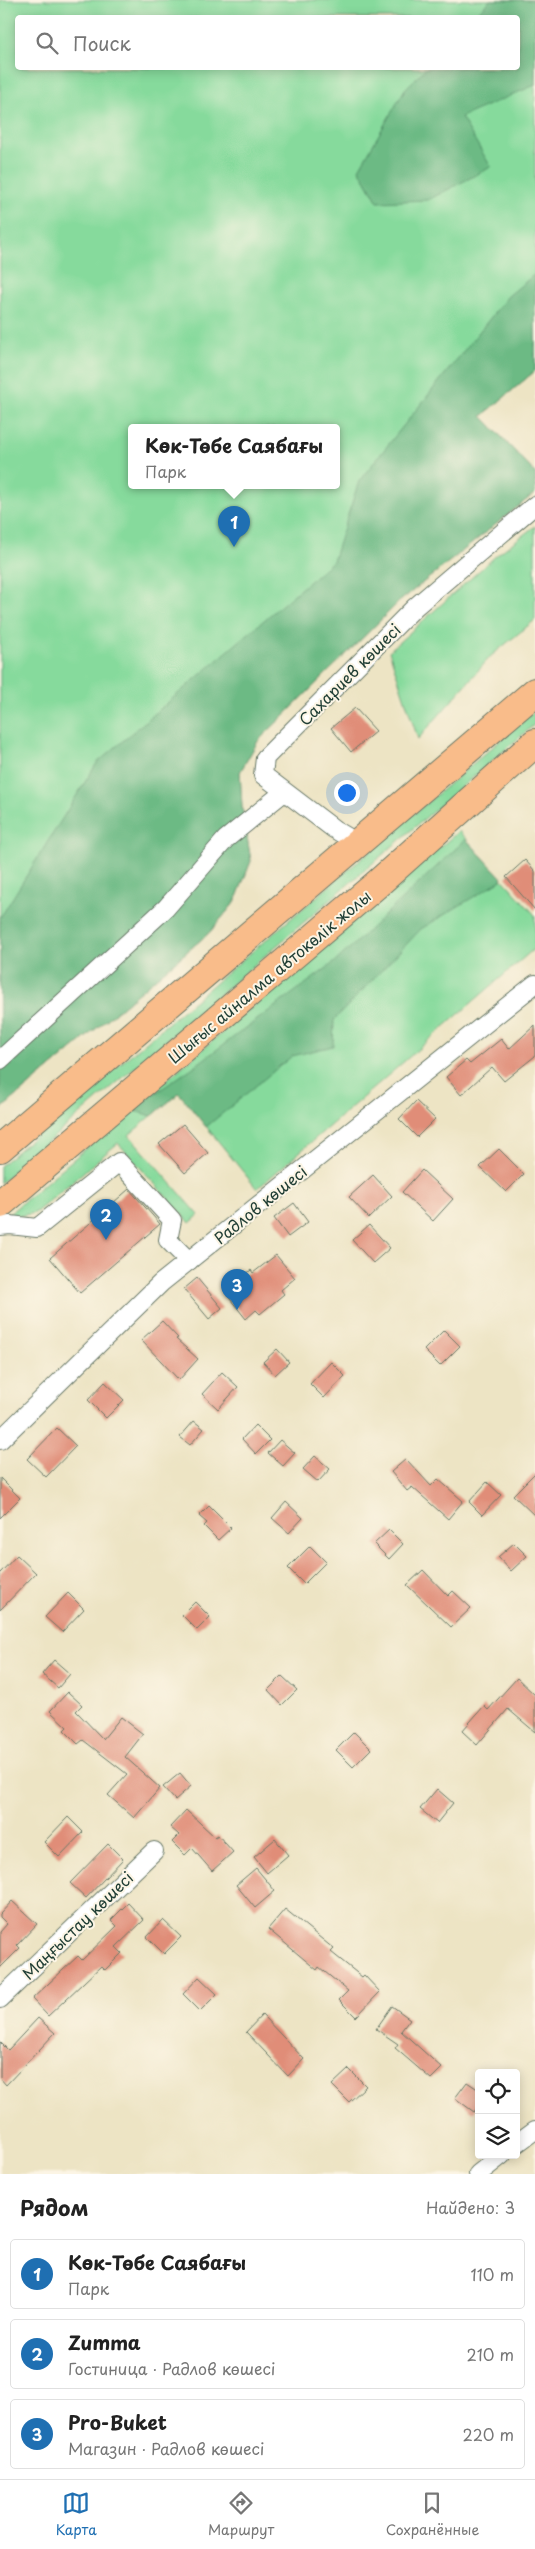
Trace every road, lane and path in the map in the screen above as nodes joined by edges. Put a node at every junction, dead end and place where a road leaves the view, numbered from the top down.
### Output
1 (535, 505) edge
2 (535, 692) edge
3 (535, 743) edge
4 (284, 792) junction
5 (356, 842) junction
6 (532, 992) edge
7 (0, 1060) edge
8 (0, 1148) edge
9 (0, 1204) edge
10 (0, 1226) edge
11 (189, 1261) junction
12 (0, 1440) edge
13 (154, 1851) dead end
14 (0, 1999) edge
15 (535, 2130) edge
16 (520, 2141) edge
17 (497, 2159) edge
18 (478, 2174) edge

1 - 4 street, Сахариев көшесі
2 - 5 main road
3 - 9 main road, Шығыс айналма автокөлік жолы
4 - 5 street, Сахариев көшесі
4 - 7 street
5 - 8 main road
6 - 11 street, Радлов көшесі
10 - 11 street
11 - 12 street, Радлов көшесі
13 - 14 street, Маңғыстау көшесі
15 - 16 street
17 - 18 street

